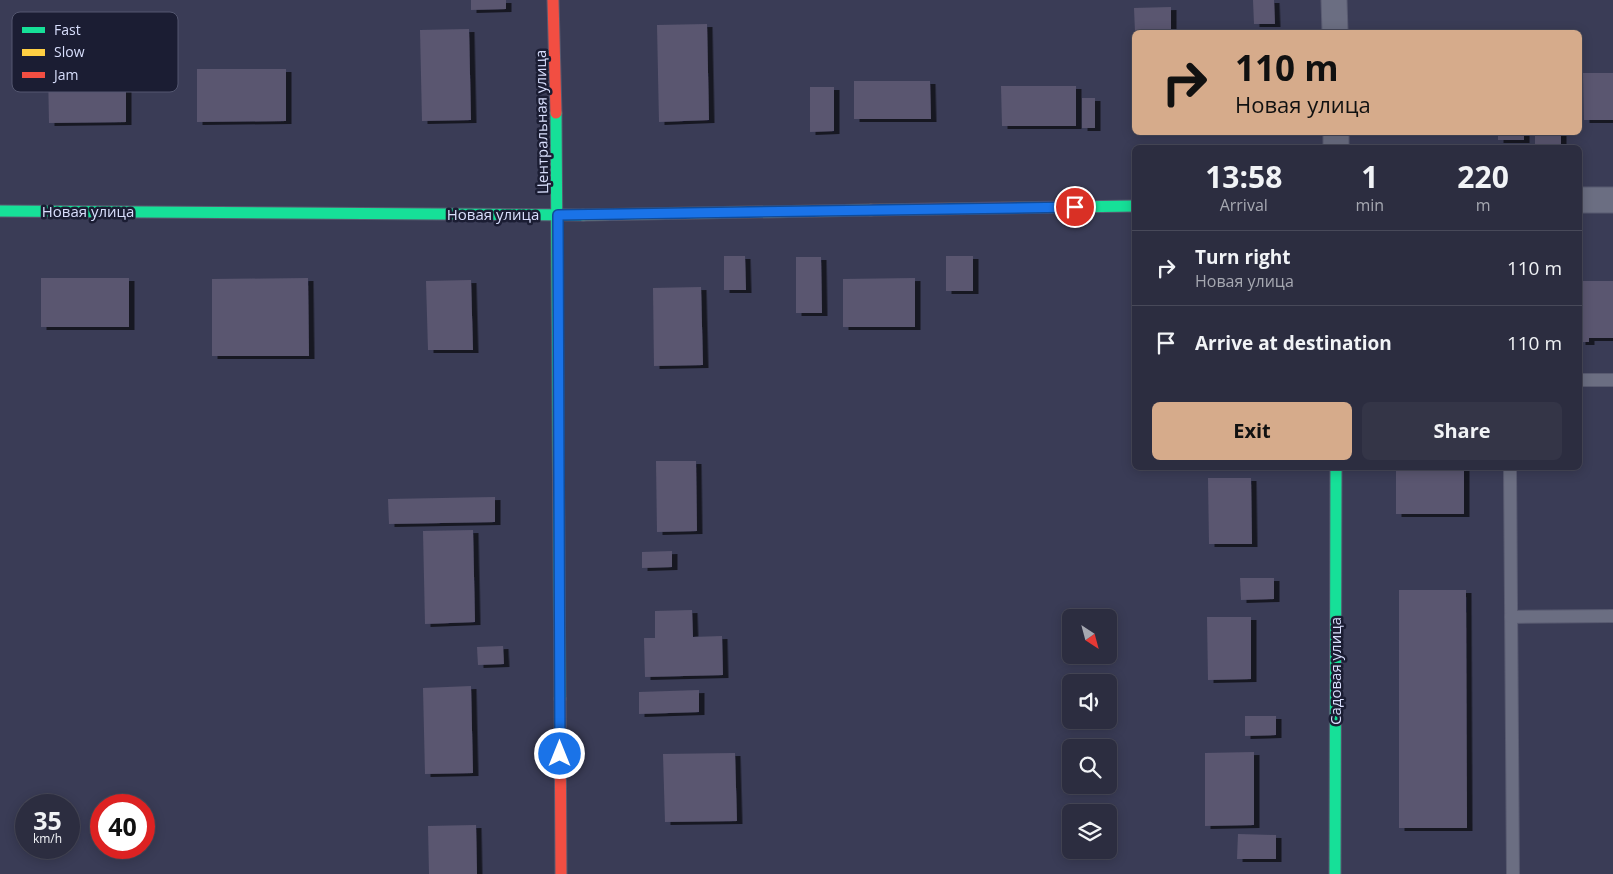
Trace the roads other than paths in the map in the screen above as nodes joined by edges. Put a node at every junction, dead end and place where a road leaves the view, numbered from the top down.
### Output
1 (553, 0) edge
2 (1334, 0) edge
3 (1335, 30) edge
4 (1582, 200) edge
5 (1613, 200) edge
6 (1132, 206) edge
7 (0, 211) edge
8 (558, 215) junction
9 (1582, 380) edge
10 (1613, 380) edge
11 (1336, 470) edge
12 (1510, 470) edge
13 (1613, 616) edge
14 (1511, 617) junction
15 (561, 874) edge
16 (1335, 874) edge
17 (1513, 874) edge

1 - 8 street, Центральная улица
2 - 3 street
4 - 5 street
6 - 8 street, Новая улица
7 - 8 street, Новая улица
8 - 15 street, Центральная улица
9 - 10 lane
11 - 16 street, Садовая улица
12 - 14 lane
13 - 14 lane
14 - 17 lane

